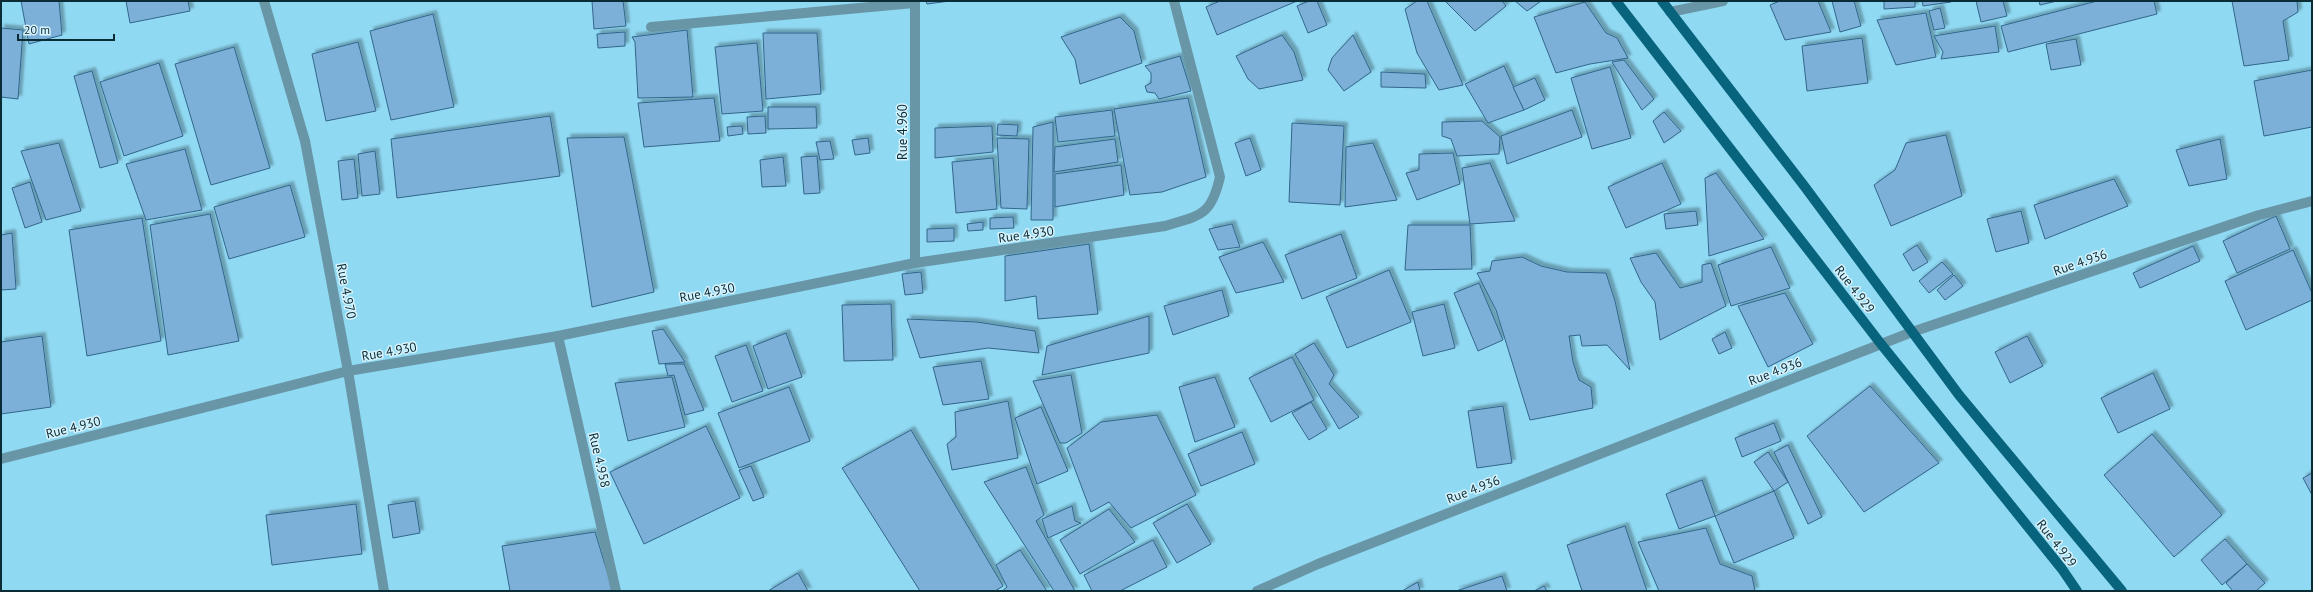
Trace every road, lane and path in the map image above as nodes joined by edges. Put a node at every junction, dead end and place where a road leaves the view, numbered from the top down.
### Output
1 (264, 1) edge
2 (1174, 1) edge
3 (1616, 1) edge
4 (1662, 1) edge
5 (1723, 1) edge
6 (914, 2) edge
7 (1670, 12) junction
8 (651, 27) dead end
9 (2312, 201) edge
10 (915, 263) junction
11 (1912, 332) junction
12 (558, 336) junction
13 (1881, 344) junction
14 (348, 371) junction
15 (1, 459) edge
16 (384, 591) edge
17 (616, 591) edge
18 (1257, 591) edge
19 (2077, 591) edge
20 (2122, 591) edge

1 - 14 street, Rue 4.970
2 - 10 street, Rue 4.930
3 - 13 main road, Rue 4.929
4 - 7 main road, Rue 4.929
5 - 7 street
6 - 8 street
6 - 10 street, Rue 4.960
7 - 11 main road, Rue 4.929
9 - 11 street, Rue 4.936
10 - 12 street, Rue 4.930
11 - 13 street, Rue 4.936
11 - 20 main road, Rue 4.929
12 - 14 street, Rue 4.930
12 - 17 street, Rue 4.958
13 - 18 street, Rue 4.936
13 - 19 main road, Rue 4.929
14 - 15 street, Rue 4.930
14 - 16 street, Rue 4.970

